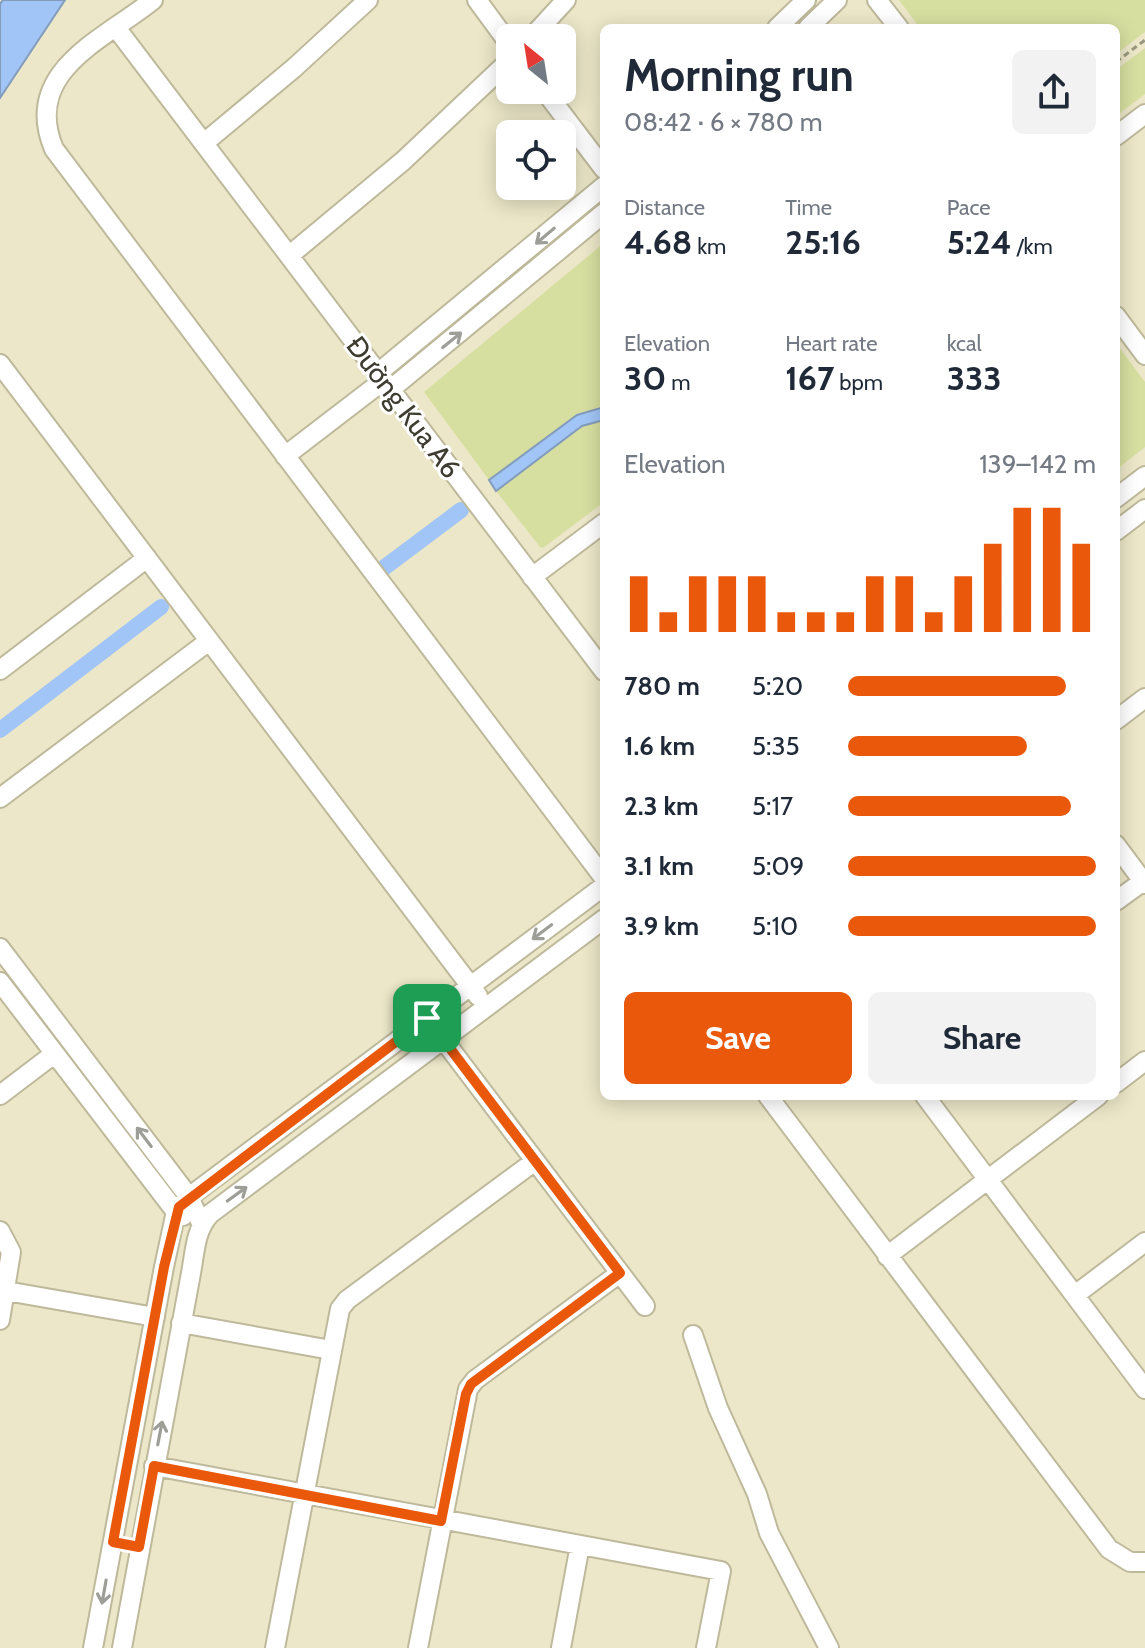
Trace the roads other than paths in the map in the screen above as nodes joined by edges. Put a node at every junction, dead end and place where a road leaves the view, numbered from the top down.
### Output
1 (153, 0) edge
2 (368, 0) edge
3 (477, 0) edge
4 (566, 0) edge
5 (806, 0) edge
6 (837, 0) edge
7 (877, 0) edge
8 (544, 24) edge
9 (781, 24) edge
10 (812, 24) edge
11 (896, 24) edge
12 (496, 26) edge
13 (117, 29) junction
14 (496, 73) edge
15 (555, 104) edge
16 (1145, 114) edge
17 (1120, 133) edge
18 (204, 143) junction
19 (600, 164) edge
20 (600, 190) edge
21 (600, 216) edge
22 (290, 255) junction
23 (1120, 321) edge
24 (1145, 355) edge
25 (0, 364) edge
26 (384, 381) junction
27 (285, 456) junction
28 (1145, 476) edge
29 (1120, 495) edge
30 (1145, 509) edge
31 (600, 526) edge
32 (1120, 528) edge
33 (147, 558) junction
34 (532, 577) junction
35 (209, 641) junction
36 (600, 666) edge
37 (0, 670) edge
38 (1145, 698) edge
39 (1120, 717) edge
40 (0, 798) edge
41 (1120, 850) edge
42 (600, 873) edge
43 (1144, 882) edge
44 (600, 889) edge
45 (1120, 898) edge
46 (600, 922) edge
47 (0, 948) edge
48 (0, 982) edge
49 (470, 986) junction
50 (486, 1007) junction
51 (427, 1018) junction
52 (444, 1039) junction
53 (54, 1054) junction
54 (1145, 1061) edge
55 (1120, 1080) edge
56 (0, 1095) edge
57 (771, 1100) edge
58 (928, 1100) edge
59 (1093, 1100) edge
60 (535, 1161) junction
61 (988, 1180) junction
62 (189, 1197) junction
63 (176, 1212) junction
64 (202, 1225) junction
65 (0, 1231) edge
66 (1145, 1242) edge
67 (887, 1256) junction
68 (620, 1273) junction
69 (6, 1291) junction
70 (1075, 1295) junction
71 (645, 1306) dead end
72 (155, 1317) junction
73 (0, 1320) edge
74 (181, 1323) junction
75 (693, 1335) dead end
76 (331, 1350) junction
77 (1145, 1389) edge
78 (139, 1398) junction
79 (166, 1403) junction
80 (154, 1466) junction
81 (303, 1495) junction
82 (441, 1521) junction
83 (113, 1542) junction
84 (580, 1545) junction
85 (139, 1547) junction
86 (1145, 1562) edge
87 (93, 1648) edge
88 (122, 1648) edge
89 (275, 1648) edge
90 (418, 1648) edge
91 (561, 1648) edge
92 (706, 1648) edge
93 (829, 1648) edge

1 - 13 street
2 - 18 street
3 - 12 street
4 - 8 street
5 - 9 street
6 - 10 street
7 - 11 street
13 - 18 street, Đường Kua A6
13 - 27 street
14 - 22 street
15 - 19 street
16 - 17 street
18 - 22 street, Đường Kua A6
20 -> 26 street
26 -> 21 street
22 - 26 street, Đường Kua A6
23 - 24 street
25 - 33 street
26 - 27 street
26 - 34 street, Đường Kua A6
27 - 42 street
28 - 29 street
30 - 32 street
31 - 34 street
33 - 35 street
33 - 37 street
34 - 36 street, Đường Kua A6
35 - 40 street
35 - 49 street
38 - 39 street
41 - 43 street
43 - 45 street
44 -> 49 street
46 - 50 street
62 -> 47 street
48 - 53 street
49 - 50 street
49 - 51 street
50 - 52 street
51 - 52 street
51 - 62 street
52 - 60 street
64 -> 52 street
53 - 56 street
53 - 63 street
54 - 55 street
57 - 67 street
58 - 61 street
59 - 61 street
60 - 68 street
60 - 76 street
61 - 67 street
61 - 70 street
62 - 63 street
62 - 64 street
63 - 64 street
63 - 72 street
64 - 74 street
65 - 69 street
66 - 70 street
67 - 86 street
68 - 71 street
68 - 82 street
69 - 72 street
69 - 73 street
70 - 77 street
72 - 78 street
74 - 76 street
74 - 79 street
75 - 93 street
76 - 81 street
78 - 79 street
78 - 83 street
80 -> 79 street
80 - 81 street
80 - 85 street
81 - 82 street
81 - 89 street
82 - 84 street
82 - 90 street
83 - 85 street
83 -> 87 street
84 - 91 street
84 - 92 street
85 - 88 street

